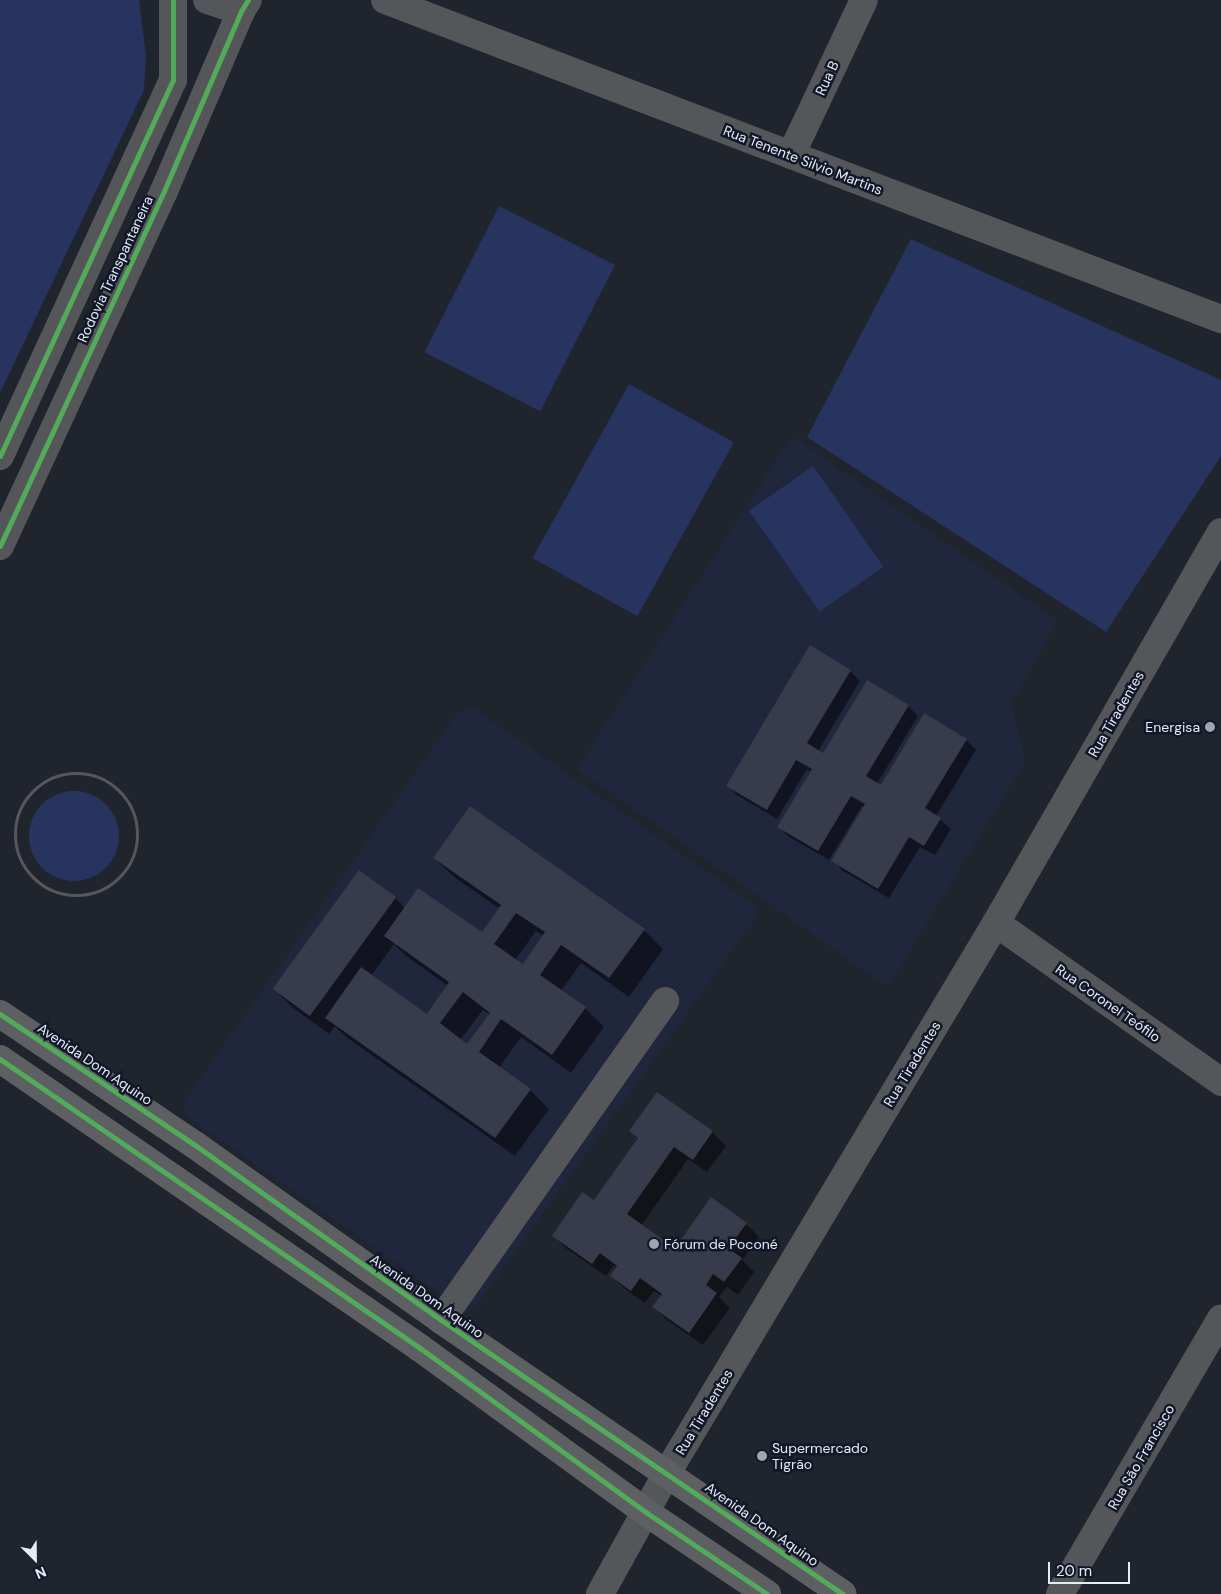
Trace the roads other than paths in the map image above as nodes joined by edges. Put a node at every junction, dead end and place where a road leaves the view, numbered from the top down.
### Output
1 (173, 0) edge
2 (207, 0) edge
3 (386, 0) edge
4 (864, 0) edge
5 (245, 6) edge
6 (791, 155) junction
7 (132, 174) junction
8 (164, 191) junction
9 (1221, 319) edge
10 (0, 456) edge
11 (1221, 532) edge
12 (0, 546) edge
13 (996, 923) junction
14 (665, 1001) dead end
15 (0, 1014) edge
16 (0, 1059) edge
17 (1221, 1082) edge
18 (195, 1146) junction
19 (174, 1177) junction
20 (441, 1320) junction
21 (1221, 1320) edge
22 (420, 1348) junction
23 (667, 1473) junction
24 (647, 1513) junction
25 (600, 1594) edge
26 (767, 1594) edge
27 (843, 1594) edge
28 (1060, 1594) edge

1 - 7 street, Rodovia Transpantaneira
2 - 5 street
3 - 6 street, Rua Tenente Silvio Martins
4 - 6 street, Rua B
5 - 8 street, Rodovia Transpantaneira
6 - 9 street, Rua Tenente Silvio Martins
7 - 8 street
7 - 10 street, Rodovia Transpantaneira
8 - 12 street, Rodovia Transpantaneira
11 - 13 street, Rua Tiradentes
13 - 17 street, Rua Coronel Teófilo
13 - 23 street, Rua Tiradentes
14 - 20 street
15 - 18 main road, Avenida Dom Aquino
16 - 19 main road
18 - 19 main road
18 - 20 main road, Avenida Dom Aquino
19 - 22 main road
20 - 22 main road
20 - 23 main road, Avenida Dom Aquino
21 - 28 street, Rua São Francisco
22 - 24 main road
23 - 24 street, Rua Tiradentes
23 - 27 main road, Avenida Dom Aquino
24 - 25 street, Rua Tiradentes
24 - 26 main road

